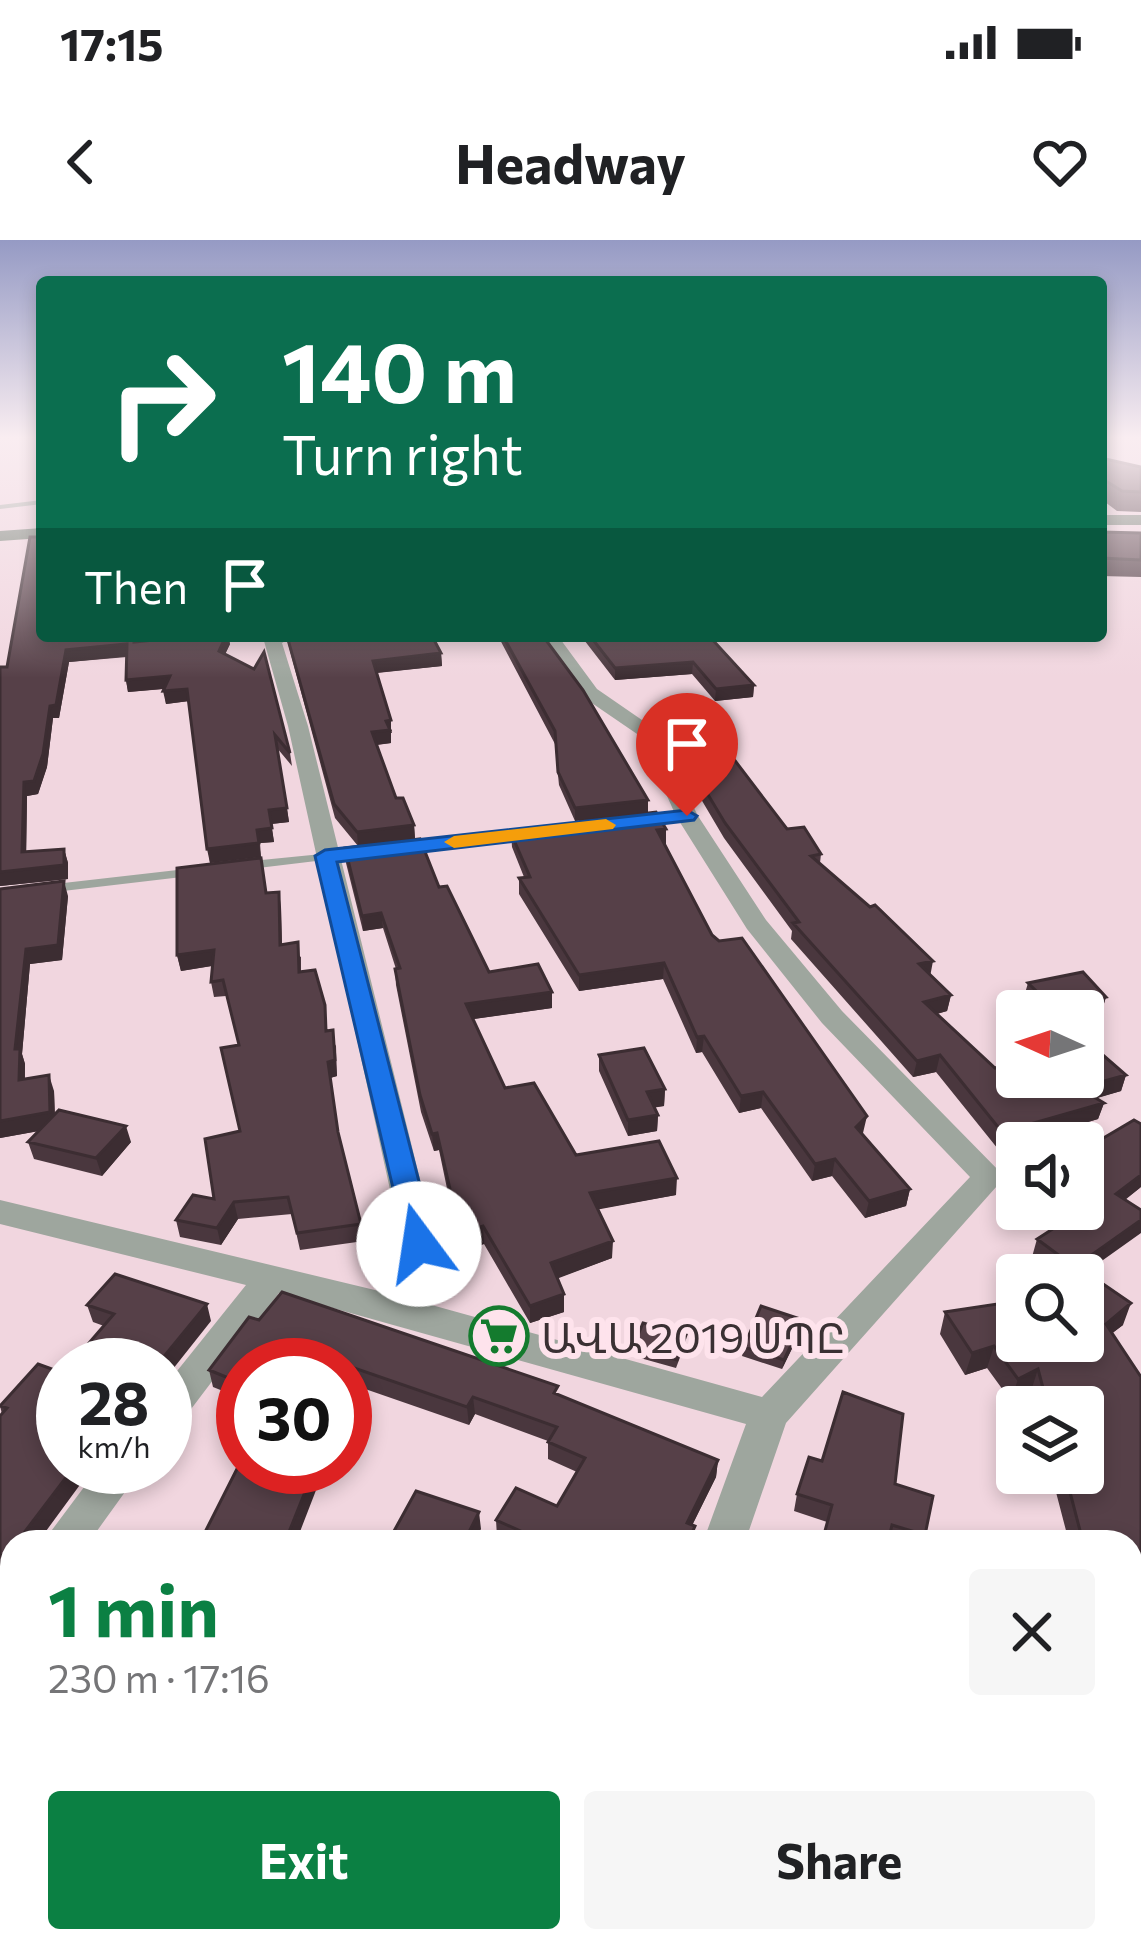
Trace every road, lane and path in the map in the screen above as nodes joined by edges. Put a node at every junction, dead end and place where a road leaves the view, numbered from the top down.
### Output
1 (1107, 524) edge
2 (1141, 524) edge
3 (36, 528) edge
4 (0, 531) edge
5 (280, 642) edge
6 (553, 642) edge
7 (687, 816) junction
8 (619, 824) edge
9 (551, 831) edge
10 (393, 849) edge
11 (370, 851) edge
12 (325, 856) junction
13 (232, 868) edge
14 (209, 870) edge
15 (23, 892) edge
16 (0, 1211) edge
17 (270, 1280) junction
18 (389, 1307) junction
19 (192, 1380) edge
20 (769, 1415) junction
21 (102, 1494) edge
22 (73, 1530) edge
23 (728, 1530) edge

1 - 2 main road
3 - 4 main road
5 - 12 street
6 - 7 street
7 - 8 lane
7 - 20 street
9 - 10 lane
11 - 12 lane
12 - 13 lane
12 - 18 street
14 - 15 lane
16 - 17 street
17 - 18 street
17 - 19 street
18 - 20 street
20 - 23 street
21 - 22 street

